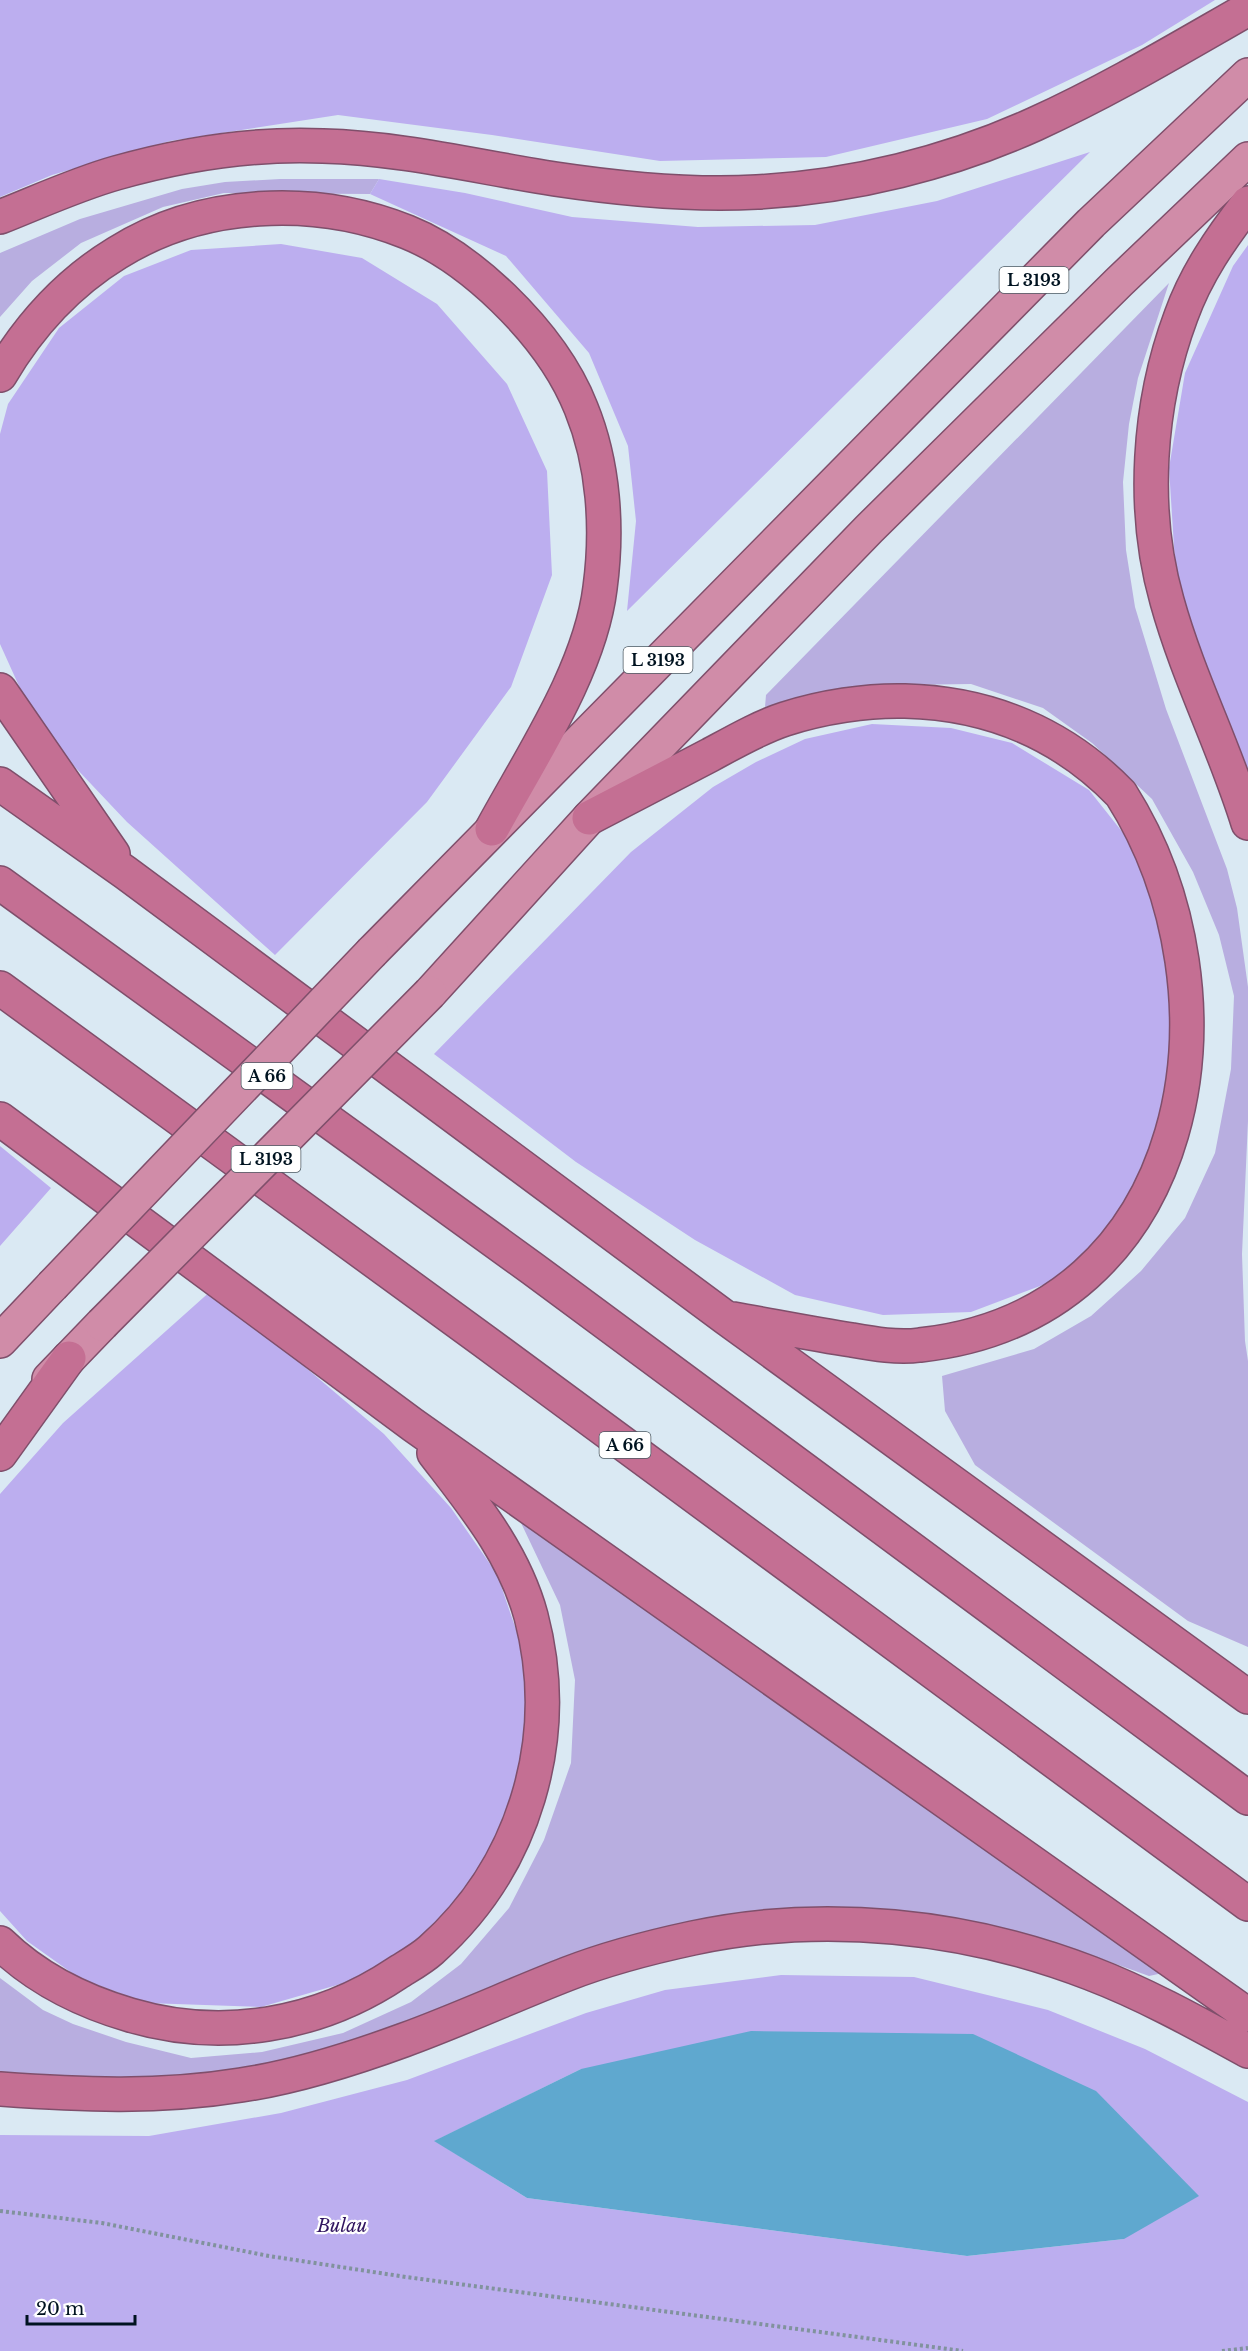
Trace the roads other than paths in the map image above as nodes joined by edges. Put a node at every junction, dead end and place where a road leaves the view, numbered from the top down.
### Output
1 (1248, 9) edge
2 (1248, 75) edge
3 (1248, 159) edge
4 (1248, 203) edge
5 (0, 217) edge
6 (0, 375) edge
7 (0, 690) edge
8 (0, 784) edge
9 (589, 818) junction
10 (1248, 823) edge
11 (492, 829) junction
12 (126, 873) junction
13 (0, 883) edge
14 (1211, 963) dead end
15 (0, 988) edge
16 (1215, 1038) dead end
17 (0, 1119) edge
18 (726, 1318) junction
19 (0, 1341) edge
20 (69, 1358) junction
21 (413, 1425) junction
22 (0, 1429) edge
23 (0, 1454) edge
24 (1248, 1697) edge
25 (1248, 1798) edge
26 (1248, 1904) edge
27 (0, 1943) edge
28 (1248, 2015) edge
29 (1248, 2051) edge
30 (0, 2089) edge

1 - 5 highway
2 - 11 highway, L 3193
3 - 9 highway, L 3193
4 - 10 highway
6 - 11 highway
7 - 12 highway
8 - 12 highway
9 - 14 highway
9 - 20 highway, L 3193, bridge
11 - 19 highway, L 3193, bridge
12 - 18 highway
13 - 25 highway, A 66
15 - 26 highway, A 66
16 - 18 highway
17 - 21 highway
18 - 24 highway
20 - 22 highway, L 3193
20 - 23 highway
21 - 27 highway
21 - 28 highway
29 - 30 highway

